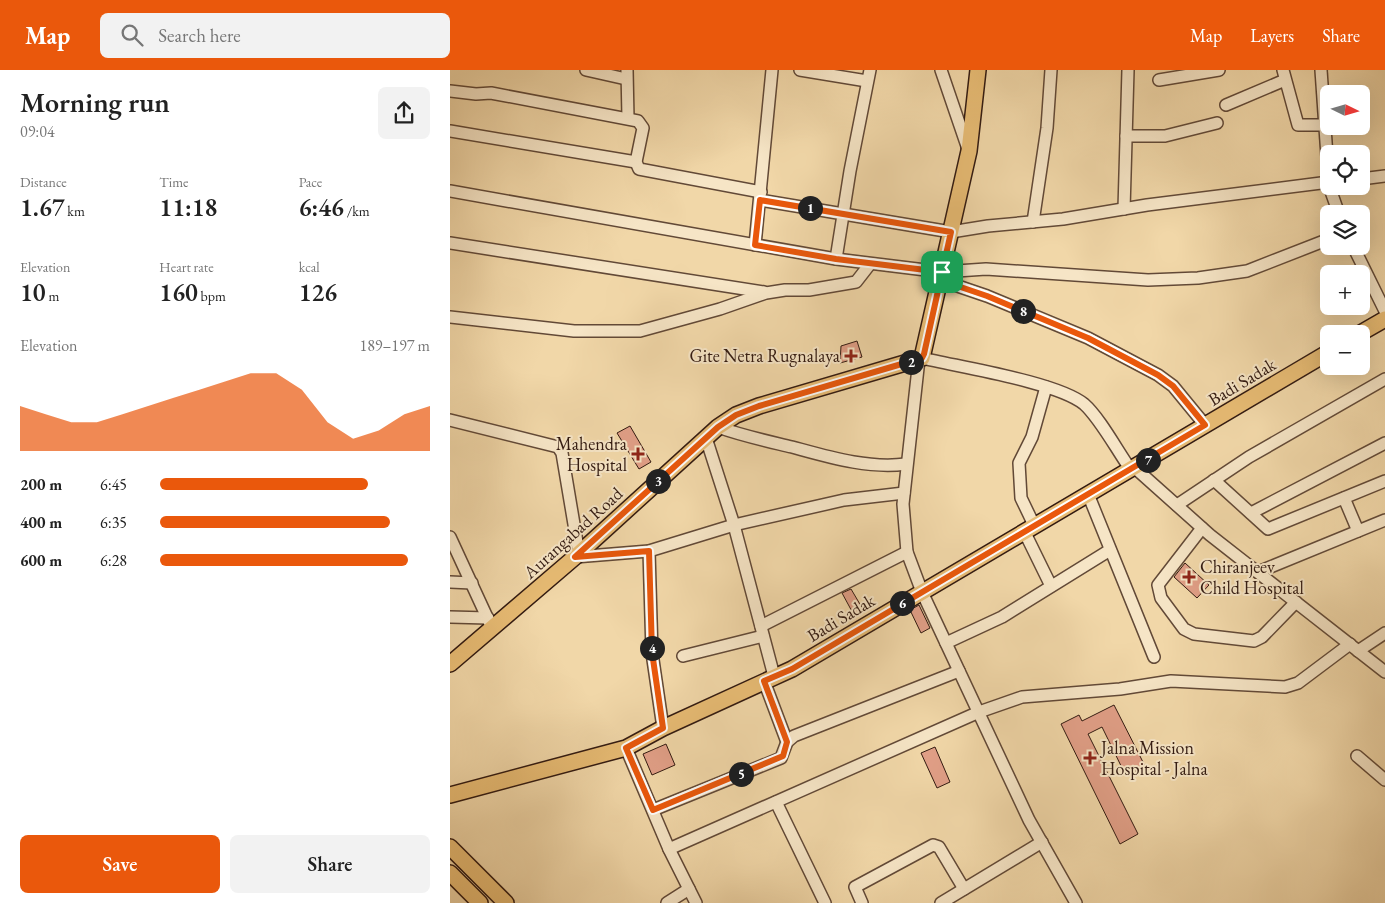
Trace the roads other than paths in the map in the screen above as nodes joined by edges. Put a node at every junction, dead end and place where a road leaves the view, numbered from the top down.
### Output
1 (586, 70) edge
2 (772, 70) edge
3 (800, 70) edge
4 (941, 70) edge
5 (980, 70) edge
6 (1051, 70) edge
7 (1128, 70) edge
8 (1219, 70) edge
9 (1321, 70) edge
10 (627, 74) edge
11 (1284, 75) edge
12 (869, 76) edge
13 (1159, 80) dead end
14 (1322, 85) edge
15 (450, 91) edge
16 (1226, 105) dead end
17 (628, 118) junction
18 (1217, 123) dead end
19 (1320, 125) edge
20 (450, 131) edge
21 (1126, 136) junction
22 (969, 152) junction
23 (636, 162) junction
24 (1385, 176) edge
25 (1370, 178) edge
26 (1320, 185) edge
27 (450, 191) edge
28 (760, 196) junction
29 (1124, 209) junction
30 (843, 214) junction
31 (1033, 222) junction
32 (951, 232) junction
33 (450, 243) edge
34 (1320, 243) edge
35 (755, 245) junction
36 (1357, 255) edge
37 (836, 259) junction
38 (870, 264) junction
39 (941, 276) junction
40 (766, 292) junction
41 (1385, 311) edge
42 (450, 317) edge
43 (1385, 319) edge
44 (1370, 328) edge
45 (1320, 357) edge
46 (920, 359) junction
47 (1385, 379) edge
48 (1046, 387) junction
49 (450, 420) edge
50 (1205, 425) junction
51 (718, 427) junction
52 (706, 438) junction
53 (1385, 443) edge
54 (906, 464) junction
55 (1133, 469) junction
56 (1214, 480) junction
57 (1385, 481) edge
58 (904, 493) junction
59 (1088, 494) junction
60 (1344, 498) junction
61 (1177, 505) junction
62 (1251, 513) junction
63 (1385, 520) edge
64 (734, 525) junction
65 (1029, 528) junction
66 (1202, 528) junction
67 (1358, 531) junction
68 (450, 537) edge
69 (1110, 550) junction
70 (649, 551) junction
71 (907, 552) junction
72 (577, 555) junction
73 (1258, 572) junction
74 (450, 582) edge
75 (472, 583) junction
76 (1051, 586) junction
77 (922, 592) junction
78 (1296, 602) junction
79 (450, 617) edge
80 (490, 623) junction
81 (762, 631) junction
82 (1385, 633) edge
83 (946, 643) junction
84 (1354, 648) junction
85 (683, 656) dead end
86 (1154, 657) dead end
87 (450, 664) edge
88 (959, 672) junction
89 (1385, 672) edge
90 (769, 678) junction
91 (979, 712) junction
92 (663, 728) junction
93 (787, 742) junction
94 (626, 748) junction
95 (1357, 756) dead end
96 (1385, 780) edge
97 (450, 795) edge
98 (776, 802) junction
99 (653, 810) junction
100 (1042, 842) junction
101 (450, 848) edge
102 (669, 848) junction
103 (450, 873) edge
104 (689, 889) junction
105 (964, 889) junction
106 (480, 903) edge
107 (506, 903) edge
108 (667, 903) edge
109 (696, 903) edge
110 (825, 903) edge
111 (862, 903) edge
112 (941, 903) edge
113 (1076, 903) edge

1 - 10 street
2 - 28 street
3 - 12 street
4 - 22 street
5 - 22 main road
6 - 31 street
7 - 21 street
8 - 13 street
9 - 14 street
10 - 17 street
11 - 16 street
11 - 19 street
12 - 30 street
15 - 17 street
17 - 23 street
18 - 21 street
20 - 23 street
21 - 29 street
22 - 32 main road
23 - 28 street
24 - 25 street
26 - 29 street
27 - 35 street
28 - 30 street
28 - 35 street
29 - 31 street
30 - 32 street
30 - 37 street
31 - 32 street
32 - 39 main road
33 - 40 street
34 - 39 street
35 - 37 street
36 - 41 street
37 - 38 street
38 - 39 street
38 - 40 street
39 - 46 main road
39 - 50 street
40 - 42 street
43 - 44 main road
45 - 50 main road, Badi Sadak
46 - 48 street
46 - 51 main road, Aurangabad Road
46 - 54 street
47 - 56 street
48 - 55 street
48 - 65 street
49 - 72 street
50 - 55 main road, Badi Sadak
51 - 52 main road, Aurangabad Road
51 - 54 street
52 - 64 street
52 - 72 main road, Aurangabad Road
53 - 62 street
54 - 58 street
55 - 59 main road, Badi Sadak
55 - 61 street
56 - 61 street
56 - 62 street
57 - 60 street
58 - 64 street
58 - 71 street
59 - 65 main road, Badi Sadak
59 - 69 street
60 - 62 street
60 - 67 street
61 - 66 street
63 - 67 street
64 - 70 street
64 - 81 street
65 - 76 street
65 - 77 main road, Badi Sadak
66 - 73 street
66 - 78 street
67 - 73 street
68 - 75 street
69 - 76 street
69 - 86 street
70 - 72 street
70 - 92 street
71 - 77 street
71 - 81 street
72 - 80 main road, Aurangabad Road
73 - 78 street
74 - 75 street
75 - 80 street
76 - 83 street
77 - 83 street
77 - 90 main road, Badi Sadak
78 - 84 street
79 - 80 street
80 - 87 main road, Aurangabad Road
81 - 85 street
81 - 90 street
82 - 84 street
83 - 88 street
84 - 89 street
84 - 91 street
88 - 91 street
88 - 93 street
90 - 92 main road, Badi Sadak
90 - 93 street
91 - 98 street
91 - 100 street
92 - 94 main road, Badi Sadak
93 - 99 street
94 - 97 main road, Badi Sadak
94 - 99 street
95 - 96 street
98 - 102 street
98 - 110 street
99 - 102 street
100 - 105 street
100 - 113 street
101 - 107 main road
102 - 104 street
103 - 106 main road
104 - 108 street
104 - 109 street
105 - 111 street
105 - 112 street

